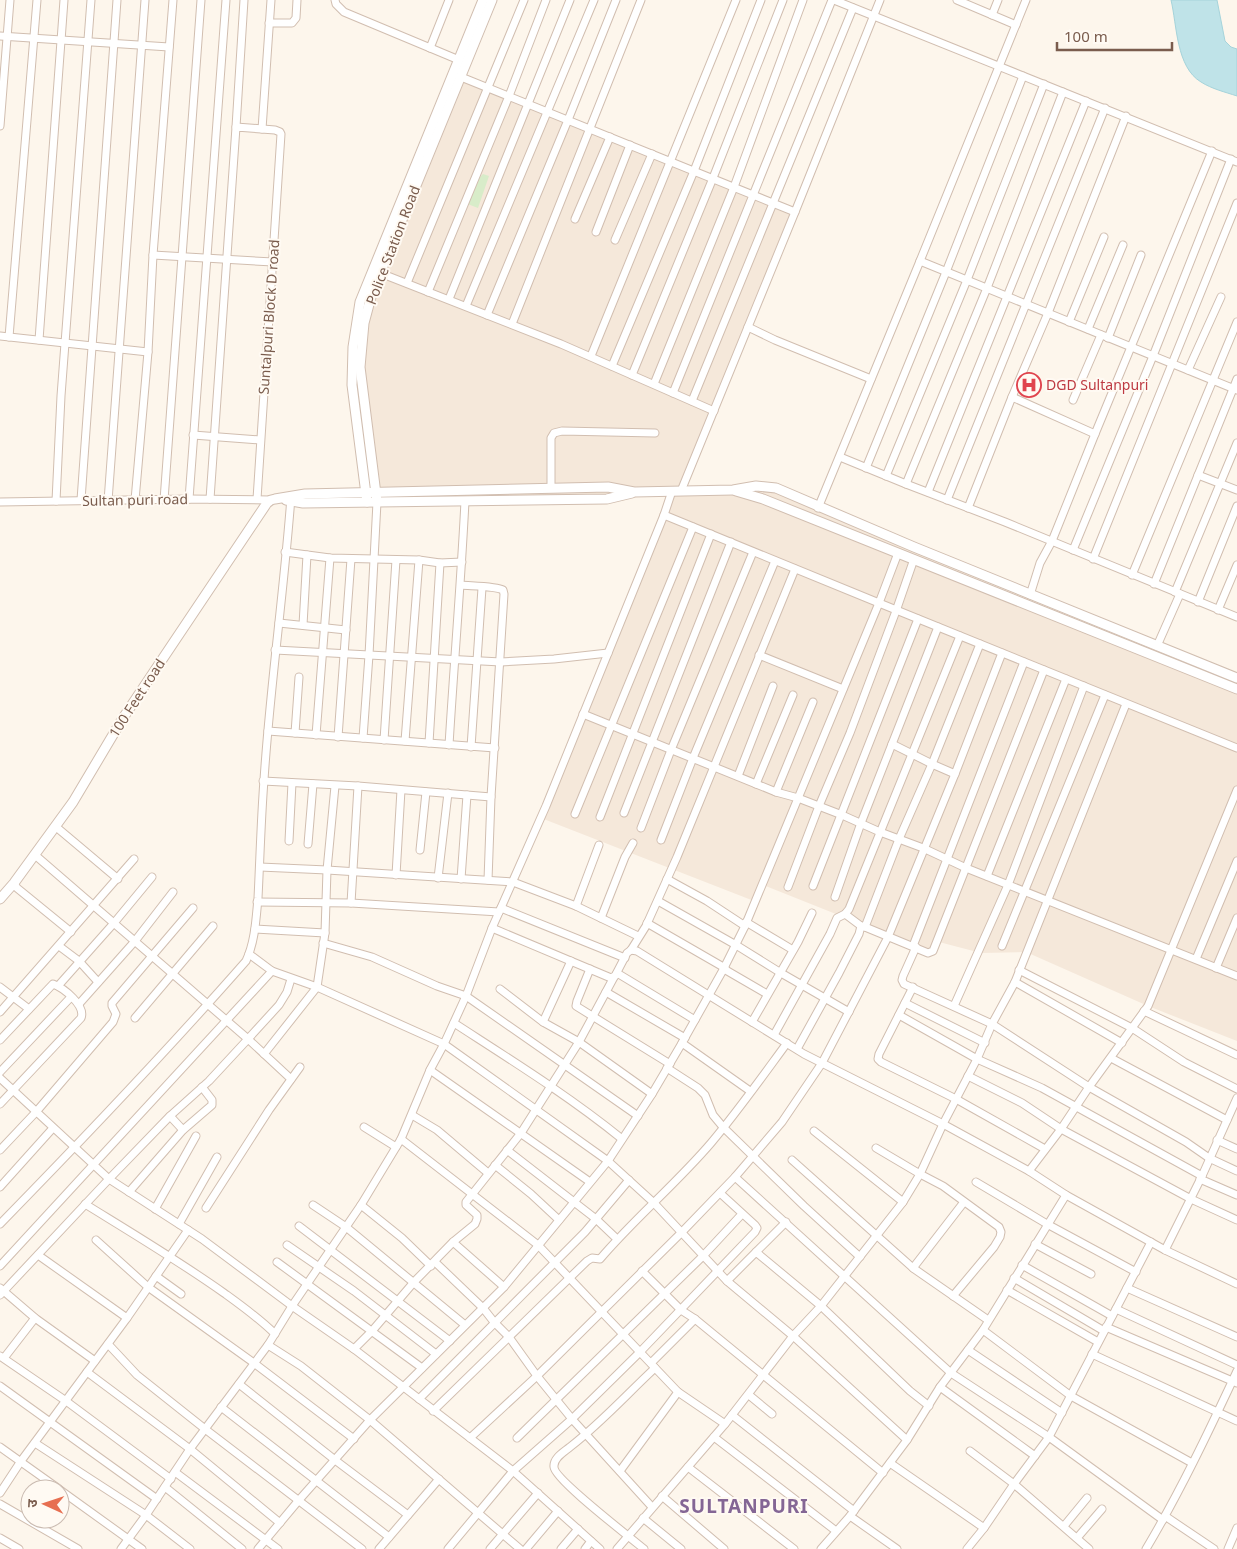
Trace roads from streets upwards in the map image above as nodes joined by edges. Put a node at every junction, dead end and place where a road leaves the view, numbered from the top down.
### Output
1 (10, 0) edge
2 (37, 0) edge
3 (64, 0) edge
4 (91, 0) edge
5 (117, 0) edge
6 (145, 0) edge
7 (173, 0) edge
8 (201, 0) edge
9 (226, 0) edge
10 (244, 0) edge
11 (271, 0) edge
12 (297, 0) edge
13 (335, 0) edge
14 (449, 0) edge
15 (484, 0) edge
16 (492, 0) edge
17 (524, 0) edge
18 (546, 0) edge
19 (570, 0) edge
20 (594, 0) edge
21 (616, 0) edge
22 (641, 0) edge
23 (736, 0) edge
24 (761, 0) edge
25 (783, 0) edge
26 (803, 0) edge
27 (833, 0) edge
28 (880, 0) edge
29 (957, 0) edge
30 (998, 0) edge
31 (1026, 0) edge
32 (971, 3) edge
33 (853, 8) junction
34 (992, 15) junction
35 (874, 16) junction
36 (269, 23) junction
37 (1016, 25) junction
38 (3, 36) edge
39 (34, 37) junction
40 (61, 40) junction
41 (88, 42) junction
42 (113, 43) junction
43 (141, 45) junction
44 (170, 47) junction
45 (430, 48) junction
46 (459, 60) junction
47 (998, 66) junction
48 (1023, 76) junction
49 (461, 77) junction
50 (1044, 84) junction
51 (488, 88) junction
52 (1064, 92) junction
53 (509, 96) junction
54 (1086, 101) junction
55 (529, 104) junction
56 (1105, 108) junction
57 (548, 112) junction
58 (1126, 116) junction
59 (568, 120) junction
60 (0, 126) edge
61 (236, 127) junction
62 (589, 128) junction
63 (262, 129) junction
64 (610, 137) junction
65 (630, 145) junction
66 (1212, 151) junction
67 (652, 154) junction
68 (1234, 160) edge
69 (671, 161) junction
70 (694, 170) junction
71 (713, 178) junction
72 (734, 187) junction
73 (752, 194) junction
74 (774, 203) junction
75 (1237, 204) edge
76 (795, 212) junction
77 (575, 219) dead end
78 (596, 232) dead end
79 (1104, 237) dead end
80 (615, 240) dead end
81 (1123, 245) dead end
82 (1141, 254) dead end
83 (153, 255) junction
84 (182, 257) junction
85 (207, 258) junction
86 (228, 260) junction
87 (920, 261) junction
88 (273, 262) junction
89 (946, 272) junction
90 (380, 273) junction
91 (967, 280) junction
92 (406, 283) junction
93 (987, 288) junction
94 (428, 292) junction
95 (1007, 296) junction
96 (1221, 297) dead end
97 (449, 300) junction
98 (1026, 304) junction
99 (466, 306) junction
100 (1048, 313) junction
101 (487, 314) junction
102 (1069, 322) junction
103 (1237, 322) edge
104 (512, 324) junction
105 (748, 327) junction
106 (1088, 329) junction
107 (1101, 335) junction
108 (0, 336) edge
109 (9, 337) junction
110 (1108, 338) junction
111 (39, 340) junction
112 (66, 343) junction
113 (92, 346) junction
114 (1131, 347) junction
115 (119, 349) junction
116 (148, 352) junction
117 (591, 356) junction
118 (1153, 356) junction
119 (1173, 364) junction
120 (612, 366) junction
121 (1188, 370) junction
122 (632, 375) junction
123 (871, 379) junction
124 (1237, 379) edge
125 (1213, 380) junction
126 (654, 384) junction
127 (1235, 389) edge
128 (673, 393) junction
129 (1012, 397) junction
130 (1073, 400) dead end
131 (692, 401) junction
132 (714, 411) junction
133 (656, 433) dead end
134 (1095, 434) junction
135 (193, 435) junction
136 (214, 437) junction
137 (260, 440) junction
138 (1237, 443) edge
139 (840, 457) junction
140 (866, 468) junction
141 (1198, 475) junction
142 (886, 476) junction
143 (1220, 483) junction
144 (906, 484) junction
145 (551, 488) junction
146 (733, 490) junction
147 (1237, 490) edge
148 (676, 491) junction
149 (634, 492) junction
150 (928, 492) junction
151 (371, 498) junction
152 (189, 499) junction
153 (210, 499) junction
154 (257, 499) junction
155 (273, 499) junction
156 (291, 499) junction
157 (81, 500) junction
158 (135, 500) junction
159 (164, 500) junction
160 (947, 500) junction
161 (56, 501) junction
162 (108, 501) junction
163 (465, 501) junction
164 (0, 502) edge
165 (1237, 506) edge
166 (818, 508) junction
167 (968, 508) junction
168 (664, 515) junction
169 (694, 527) junction
170 (711, 534) junction
171 (730, 542) junction
172 (1052, 542) junction
173 (1072, 550) junction
174 (286, 552) junction
175 (753, 552) junction
176 (898, 553) junction
177 (307, 555) junction
178 (330, 558) junction
179 (351, 558) junction
180 (914, 559) junction
181 (1094, 559) junction
182 (374, 560) junction
183 (396, 560) junction
184 (419, 560) junction
185 (775, 561) junction
186 (462, 562) junction
187 (440, 563) junction
188 (1237, 565) edge
189 (795, 569) junction
190 (1132, 575) junction
191 (1154, 584) junction
192 (461, 585) junction
193 (482, 588) junction
194 (1177, 593) junction
195 (1030, 594) junction
196 (1198, 602) junction
197 (879, 603) junction
198 (1218, 610) junction
199 (896, 611) junction
200 (1237, 617) edge
201 (918, 619) junction
202 (279, 623) junction
203 (303, 625) junction
204 (938, 627) junction
205 (325, 628) junction
206 (346, 630) junction
207 (960, 636) junction
208 (980, 644) junction
209 (1157, 646) junction
210 (275, 650) junction
211 (323, 653) junction
212 (608, 653) junction
213 (1002, 653) junction
214 (344, 654) junction
215 (369, 655) junction
216 (759, 655) junction
217 (389, 656) junction
218 (412, 658) junction
219 (435, 659) junction
220 (454, 660) junction
221 (476, 661) junction
222 (501, 662) junction
223 (1024, 662) junction
224 (1044, 670) junction
225 (299, 677) dead end
226 (1237, 678) edge
227 (1066, 679) junction
228 (773, 686) dead end
229 (1084, 686) junction
230 (843, 689) junction
231 (1237, 689) edge
232 (1104, 694) junction
233 (793, 695) dead end
234 (813, 702) dead end
235 (1126, 704) junction
236 (583, 714) junction
237 (611, 725) junction
238 (268, 731) junction
239 (295, 733) junction
240 (632, 734) junction
241 (316, 735) junction
242 (338, 736) junction
243 (363, 738) junction
244 (384, 740) junction
245 (405, 742) junction
246 (651, 742) junction
247 (429, 743) junction
248 (892, 744) junction
249 (449, 745) junction
250 (471, 746) junction
251 (495, 748) junction
252 (1237, 748) edge
253 (671, 750) junction
254 (912, 755) junction
255 (693, 758) junction
256 (932, 764) junction
257 (714, 766) junction
258 (955, 774) junction
259 (738, 776) junction
260 (263, 781) junction
261 (292, 783) junction
262 (313, 784) junction
263 (756, 784) junction
264 (335, 786) junction
265 (358, 786) junction
266 (402, 790) junction
267 (1237, 790) edge
268 (426, 792) junction
269 (776, 792) junction
270 (448, 793) junction
271 (467, 795) junction
272 (491, 796) junction
273 (798, 798) junction
274 (819, 806) junction
275 (624, 813) dead end
276 (575, 814) dead end
277 (842, 815) junction
278 (600, 817) dead end
279 (860, 823) junction
280 (55, 826) junction
281 (641, 828) dead end
282 (880, 832) junction
283 (899, 839) junction
284 (661, 840) dead end
285 (289, 841) dead end
286 (633, 843) dead end
287 (308, 844) dead end
288 (599, 845) dead end
289 (923, 848) junction
290 (420, 850) dead end
291 (34, 855) junction
292 (134, 859) dead end
293 (947, 860) junction
294 (1237, 861) edge
295 (260, 867) junction
296 (966, 868) junction
297 (328, 870) junction
298 (353, 872) junction
299 (396, 875) junction
300 (152, 876) dead end
301 (987, 876) junction
302 (118, 878) junction
303 (438, 878) junction
304 (461, 879) junction
305 (667, 879) junction
306 (488, 880) junction
307 (513, 882) junction
308 (14, 883) junction
309 (1008, 885) junction
310 (813, 886) dead end
311 (788, 888) dead end
312 (173, 892) dead end
313 (1025, 892) junction
314 (835, 897) dead end
315 (0, 899) edge
316 (658, 901) junction
317 (1048, 901) junction
318 (257, 902) junction
319 (351, 903) junction
320 (326, 904) junction
321 (93, 906) junction
322 (576, 906) junction
323 (193, 908) dead end
324 (500, 910) junction
325 (812, 913) dead end
326 (845, 914) junction
327 (601, 918) junction
328 (1237, 918) edge
329 (647, 922) junction
330 (114, 923) junction
331 (746, 924) junction
332 (213, 926) dead end
333 (863, 926) junction
334 (492, 928) junction
335 (255, 929) junction
336 (71, 932) junction
337 (324, 933) junction
338 (638, 936) junction
339 (888, 937) junction
340 (135, 941) junction
341 (324, 943) junction
342 (736, 945) junction
343 (59, 946) junction
344 (1002, 946) dead end
345 (915, 947) junction
346 (1171, 949) junction
347 (631, 950) junction
348 (793, 950) junction
349 (249, 954) junction
350 (152, 956) junction
351 (625, 958) junction
352 (1196, 959) junction
353 (79, 961) junction
354 (571, 961) junction
355 (1216, 968) junction
356 (590, 969) junction
357 (724, 969) junction
358 (1019, 970) junction
359 (272, 971) junction
360 (781, 973) junction
361 (172, 974) junction
362 (615, 975) junction
363 (1237, 976) edge
364 (291, 979) junction
365 (98, 982) junction
366 (1015, 982) junction
367 (802, 985) junction
368 (0, 986) edge
369 (58, 986) junction
370 (317, 987) junction
371 (913, 987) junction
372 (500, 988) dead end
373 (606, 992) junction
374 (767, 994) junction
375 (466, 996) junction
376 (709, 996) junction
377 (14, 997) junction
378 (71, 997) junction
379 (825, 999) junction
380 (905, 1003) junction
381 (79, 1004) junction
382 (207, 1004) junction
383 (954, 1006) junction
384 (29, 1009) junction
385 (1144, 1011) junction
386 (0, 1012) edge
387 (849, 1012) junction
388 (899, 1015) junction
389 (593, 1016) junction
390 (136, 1018) dead end
391 (695, 1020) junction
392 (226, 1021) junction
393 (543, 1022) junction
394 (752, 1022) junction
395 (454, 1023) junction
396 (992, 1024) junction
397 (1132, 1028) junction
398 (774, 1036) junction
399 (248, 1039) junction
400 (0, 1040) edge
401 (684, 1041) junction
402 (580, 1042) junction
403 (985, 1043) junction
404 (1122, 1043) junction
405 (444, 1044) junction
406 (787, 1044) junction
407 (797, 1050) junction
408 (264, 1054) junction
409 (1237, 1055) edge
410 (1111, 1058) junction
411 (977, 1059) junction
412 (822, 1063) junction
413 (564, 1066) junction
414 (669, 1066) junction
415 (300, 1067) dead end
416 (430, 1070) junction
417 (0, 1072) edge
418 (968, 1076) junction
419 (0, 1078) edge
420 (292, 1079) junction
421 (550, 1086) junction
422 (202, 1087) junction
423 (1089, 1087) junction
424 (1237, 1089) edge
425 (13, 1090) junction
426 (750, 1091) junction
427 (652, 1094) junction
428 (1237, 1098) edge
429 (956, 1099) junction
430 (0, 1104) edge
431 (1076, 1107) junction
432 (536, 1108) junction
433 (36, 1112) junction
434 (412, 1115) junction
435 (170, 1116) junction
436 (638, 1116) junction
437 (1227, 1120) junction
438 (943, 1124) junction
439 (364, 1127) dead end
440 (723, 1127) junction
441 (53, 1128) junction
442 (1061, 1129) junction
443 (183, 1130) junction
444 (814, 1131) dead end
445 (520, 1133) junction
446 (196, 1136) dead end
447 (401, 1139) junction
448 (622, 1139) junction
449 (1217, 1140) junction
450 (74, 1147) junction
451 (396, 1147) junction
452 (876, 1148) dead end
453 (1046, 1149) junction
454 (1237, 1149) edge
455 (0, 1150) edge
456 (507, 1150) junction
457 (753, 1155) junction
458 (217, 1156) dead end
459 (1209, 1158) junction
460 (608, 1160) junction
461 (792, 1160) dead end
462 (93, 1165) junction
463 (495, 1165) junction
464 (1029, 1171) junction
465 (1237, 1171) edge
466 (488, 1173) junction
467 (920, 1174) junction
468 (735, 1177) junction
469 (1201, 1177) junction
470 (109, 1179) junction
471 (629, 1180) junction
472 (590, 1182) junction
473 (976, 1182) dead end
474 (0, 1187) edge
475 (129, 1192) junction
476 (473, 1193) junction
477 (720, 1193) junction
478 (1066, 1195) junction
479 (1237, 1195) edge
480 (1191, 1199) junction
481 (574, 1202) junction
482 (904, 1202) junction
483 (964, 1202) junction
484 (654, 1203) junction
485 (85, 1204) junction
486 (313, 1205) dead end
487 (361, 1205) junction
488 (206, 1208) dead end
489 (155, 1209) junction
490 (742, 1214) junction
491 (596, 1219) junction
492 (559, 1220) junction
493 (1237, 1220) edge
494 (786, 1222) junction
495 (0, 1224) edge
496 (179, 1224) junction
497 (1047, 1224) junction
498 (299, 1226) dead end
499 (346, 1227) junction
500 (188, 1230) junction
501 (681, 1233) junction
502 (876, 1236) junction
503 (617, 1239) junction
504 (96, 1240) dead end
505 (453, 1242) junction
506 (1151, 1242) junction
507 (1035, 1244) junction
508 (287, 1245) dead end
509 (538, 1245) junction
510 (331, 1250) junction
511 (1164, 1250) junction
512 (756, 1252) junction
513 (38, 1254) junction
514 (170, 1256) junction
515 (703, 1256) junction
516 (860, 1257) junction
517 (277, 1262) dead end
518 (554, 1262) junction
519 (433, 1264) junction
520 (1022, 1265) junction
521 (0, 1266) edge
522 (320, 1266) junction
523 (914, 1268) junction
524 (642, 1271) junction
525 (718, 1271) junction
526 (1136, 1272) junction
527 (1090, 1274) dead end
528 (156, 1276) junction
529 (845, 1276) junction
530 (569, 1278) junction
531 (1014, 1278) junction
532 (727, 1281) junction
533 (414, 1282) junction
534 (308, 1283) junction
535 (1237, 1284) edge
536 (148, 1287) junction
537 (504, 1287) junction
538 (1127, 1288) junction
539 (1007, 1290) junction
540 (1, 1292) edge
541 (665, 1293) junction
542 (181, 1294) dead end
543 (953, 1296) junction
544 (398, 1302) junction
545 (292, 1306) junction
546 (822, 1306) junction
547 (483, 1308) junction
548 (681, 1310) junction
549 (601, 1312) junction
550 (1114, 1313) junction
551 (386, 1315) junction
552 (35, 1318) junction
553 (127, 1318) junction
554 (695, 1319) junction
555 (988, 1320) junction
556 (494, 1322) junction
557 (465, 1325) junction
558 (1105, 1329) junction
559 (983, 1330) junction
560 (372, 1331) junction
561 (274, 1334) junction
562 (623, 1334) junction
563 (794, 1336) junction
564 (509, 1337) junction
565 (1237, 1337) edge
566 (450, 1341) junction
567 (1098, 1342) junction
568 (108, 1344) junction
569 (268, 1344) junction
570 (354, 1349) junction
571 (968, 1350) junction
572 (640, 1352) junction
573 (436, 1354) junction
574 (1092, 1354) junction
575 (2, 1357) edge
576 (95, 1361) junction
577 (254, 1363) junction
578 (1237, 1365) edge
579 (653, 1366) junction
580 (422, 1368) junction
581 (1237, 1371) edge
582 (87, 1372) junction
583 (951, 1373) junction
584 (537, 1376) junction
585 (764, 1376) junction
586 (1235, 1382) edge
587 (239, 1384) junction
588 (0, 1386) edge
589 (403, 1386) junction
590 (940, 1388) junction
591 (678, 1392) junction
592 (749, 1395) junction
593 (1071, 1396) junction
594 (419, 1399) junction
595 (556, 1399) junction
596 (66, 1401) junction
597 (929, 1406) junction
598 (221, 1407) junction
599 (433, 1411) junction
600 (1218, 1411) junction
601 (1062, 1413) junction
602 (772, 1414) dead end
603 (732, 1416) junction
604 (572, 1419) junction
605 (370, 1420) junction
606 (1237, 1421) edge
607 (50, 1422) junction
608 (725, 1424) junction
609 (205, 1429) junction
610 (586, 1434) junction
611 (714, 1437) junction
612 (1049, 1437) junction
613 (470, 1438) junction
614 (516, 1438) dead end
615 (354, 1439) junction
616 (907, 1440) junction
617 (35, 1443) junction
618 (0, 1447) edge
619 (190, 1449) junction
620 (970, 1451) dead end
621 (1035, 1456) junction
622 (335, 1460) junction
623 (21, 1462) junction
624 (890, 1463) junction
625 (1192, 1463) junction
626 (688, 1467) junction
627 (513, 1472) junction
628 (620, 1472) junction
629 (883, 1473) junction
630 (173, 1475) junction
631 (46, 1479) edge
632 (439, 1479) junction
633 (317, 1480) junction
634 (1014, 1484) junction
635 (165, 1487) junction
636 (0, 1493) edge
637 (538, 1493) junction
638 (70, 1496) edge
639 (662, 1496) junction
640 (1087, 1498) dead end
641 (157, 1499) junction
642 (299, 1500) junction
643 (0, 1504) edge
644 (652, 1507) junction
645 (1102, 1508) dead end
646 (558, 1511) junction
647 (478, 1512) junction
648 (852, 1513) junction
649 (146, 1515) junction
650 (408, 1515) junction
651 (643, 1518) junction
652 (1164, 1518) junction
653 (280, 1523) junction
654 (1064, 1526) junction
655 (984, 1528) junction
656 (1237, 1528) edge
657 (578, 1529) junction
658 (836, 1532) junction
659 (503, 1534) junction
660 (629, 1536) junction
661 (389, 1537) junction
662 (0, 1538) edge
663 (1077, 1538) junction
664 (128, 1539) junction
665 (266, 1539) junction
666 (591, 1541) junction
667 (19, 1549) edge
668 (78, 1549) edge
669 (121, 1549) edge
670 (142, 1549) edge
671 (190, 1549) edge
672 (242, 1549) edge
673 (258, 1549) edge
674 (278, 1549) edge
675 (362, 1549) edge
676 (379, 1549) edge
677 (448, 1549) edge
678 (490, 1549) edge
679 (520, 1549) edge
680 (526, 1549) edge
681 (561, 1549) edge
682 (585, 1549) edge
683 (600, 1549) edge
684 (617, 1549) edge
685 (644, 1549) edge
686 (682, 1549) edge
687 (724, 1549) edge
688 (794, 1549) edge
689 (820, 1549) edge
690 (897, 1549) edge
691 (967, 1549) edge
692 (1089, 1549) edge
693 (1146, 1549) edge
694 (1214, 1549) edge
695 (1228, 1549) edge

1 - 38 street
2 - 39 street
3 - 40 street
4 - 41 street
5 - 42 street
6 - 43 street
7 - 44 street
8 - 84 street
9 - 85 street
10 - 61 street
11 - 36 street
12 - 36 street
13 - 45 street
14 - 45 street
15 - 46 street, Police Station Road
16 - 49 street, Police Station Road
17 - 51 street
18 - 53 street
19 - 55 street
20 - 57 street
21 - 59 street
22 - 62 street
23 - 69 street
24 - 70 street
25 - 71 street
26 - 72 street
27 - 33 street
27 - 73 street
28 - 35 street
29 - 32 street
30 - 34 street
31 - 37 street
32 - 34 street
33 - 35 street
33 - 74 street
34 - 37 street
35 - 47 street
35 - 76 street
36 - 63 street
37 - 47 street
38 - 39 street
38 - 60 street
39 - 40 street
39 - 109 street
40 - 41 street
40 - 111 street
41 - 42 street
41 - 112 street
42 - 43 street
42 - 113 street
43 - 44 street
43 - 115 street
44 - 83 street
45 - 46 street
46 - 151 street, Police Station Road
47 - 48 street
47 - 87 street
48 - 50 street
48 - 89 street
49 - 51 street
49 - 90 street, Police Station Road
50 - 52 street
50 - 91 street
51 - 53 street
51 - 92 street
52 - 54 street
52 - 93 street
53 - 55 street
53 - 94 street
54 - 56 street
54 - 95 street
55 - 57 street
55 - 97 street
56 - 58 street
56 - 98 street
57 - 59 street
57 - 99 street
58 - 66 street
58 - 100 street
59 - 62 street
59 - 101 street
61 - 63 street
61 - 86 street
62 - 64 street
62 - 104 street
63 - 88 street, Suntalpuri Block D road
64 - 65 street
64 - 77 street
65 - 67 street
65 - 78 street
66 - 68 street
66 - 114 street
67 - 69 street
67 - 80 street
68 - 118 street
69 - 70 street
69 - 117 street
70 - 71 street
70 - 120 street
71 - 72 street
71 - 122 street
72 - 73 street
72 - 126 street
73 - 74 street
73 - 128 street
74 - 76 street
74 - 131 street
75 - 119 street
76 - 105 street
79 - 102 street
81 - 106 street
82 - 110 street
83 - 84 street
83 - 116 street
84 - 85 street
84 - 159 street
85 - 86 street
85 - 135 street
86 - 88 street
86 - 136 street
87 - 89 street
87 - 123 street
88 - 137 street, Suntalpuri Block D road
89 - 91 street
89 - 140 street
90 - 92 street
90 - 151 street, Police Station Road
91 - 93 street
91 - 142 street
92 - 94 street
93 - 95 street
93 - 144 street
94 - 97 street
95 - 98 street
95 - 150 street
96 - 121 street
97 - 99 street
98 - 100 street
98 - 160 street
99 - 101 street
100 - 102 street
100 - 129 street
101 - 104 street
102 - 106 street
103 - 125 street
104 - 117 street
105 - 123 street
105 - 132 street
106 - 107 street
107 - 110 street
107 - 130 street
108 - 109 street
109 - 111 street
110 - 114 street
111 - 112 street
112 - 113 street
112 - 161 street
113 - 115 street
113 - 157 street
114 - 118 street
114 - 134 street
115 - 116 street
115 - 162 street
116 - 158 street
117 - 120 street
118 - 119 street
118 - 173 street
119 - 121 street
119 - 181 street
120 - 122 street
121 - 125 street
122 - 126 street
123 - 139 street
124 - 127 street
125 - 127 street
125 - 190 street
126 - 128 street
127 - 141 street
128 - 131 street
129 - 134 street
129 - 167 street
131 - 132 street
132 - 148 street
133 - 145 street
134 - 172 street
135 - 136 street
135 - 152 street
136 - 137 street
136 - 153 street
137 - 154 street, Suntalpuri Block D road
138 - 143 street
139 - 140 street
139 - 166 street
140 - 142 street
141 - 143 street
141 - 191 street
142 - 144 street
143 - 147 street
143 - 194 street
144 - 150 street
145 - 149 street
145 - 151 street
146 - 148 street
146 - 166 street
146 - 176 street
148 - 149 street
148 - 168 street
149 - 163 street
150 - 160 street
151 - 156 street
151 - 163 street
151 - 182 street
152 - 153 street, Sultan puri road
152 - 159 street, Sultan puri road
153 - 154 street, Sultan puri road
154 - 155 street, Sultan puri road
155 - 156 street
155 - 280 street, 100 Feet road
156 - 174 street
157 - 161 street, Sultan puri road
157 - 162 street, Sultan puri road
158 - 159 street, Sultan puri road
158 - 162 street, Sultan puri road
160 - 167 street
161 - 164 street, Sultan puri road
163 - 186 street
165 - 196 street
166 - 195 street
167 - 172 street
168 - 169 street
168 - 212 street
169 - 170 street
169 - 237 street
170 - 171 street
170 - 240 street
171 - 175 street
171 - 246 street
172 - 173 street
172 - 195 street
173 - 181 street
174 - 177 street
174 - 202 street
175 - 185 street
175 - 253 street
176 - 180 street
176 - 197 street
177 - 178 street
177 - 203 street
178 - 179 street
178 - 205 street
179 - 182 street
179 - 206 street
180 - 199 street
180 - 231 street
181 - 190 street
182 - 183 street
182 - 215 street
183 - 184 street
183 - 217 street
184 - 187 street
184 - 218 street
185 - 189 street
185 - 255 street
186 - 187 street
186 - 192 street
187 - 219 street
188 - 198 street
189 - 197 street
189 - 216 street
190 - 191 street
191 - 194 street
192 - 193 street
192 - 220 street
193 - 221 street
193 - 222 street
194 - 196 street
194 - 209 street
195 - 209 street
196 - 198 street
197 - 199 street
197 - 230 street
198 - 200 street
199 - 201 street
199 - 274 street
201 - 204 street
201 - 277 street
202 - 203 street
202 - 210 street
203 - 205 street
204 - 207 street
204 - 248 street
205 - 206 street
205 - 211 street
206 - 214 street
207 - 208 street
207 - 254 street
208 - 213 street
208 - 256 street
209 - 226 street
210 - 211 street
210 - 238 street
211 - 214 street
211 - 241 street
212 - 222 street
212 - 236 street
213 - 223 street
213 - 258 street
214 - 215 street
214 - 242 street
215 - 217 street
215 - 243 street
216 - 230 street
216 - 257 street
217 - 218 street
217 - 244 street
218 - 219 street
218 - 245 street
219 - 220 street
219 - 247 street
220 - 221 street
220 - 249 street
221 - 222 street
221 - 250 street
222 - 251 street
223 - 224 street
223 - 293 street
224 - 227 street
224 - 296 street
225 - 239 street
227 - 229 street
227 - 301 street
228 - 259 street
229 - 232 street
229 - 309 street
230 - 273 street
232 - 235 street
232 - 313 street
233 - 263 street
234 - 269 street
235 - 252 street
235 - 317 street
236 - 237 street
236 - 307 street
237 - 240 street
237 - 276 street
238 - 239 street
238 - 260 street
239 - 241 street
240 - 246 street
240 - 278 street
241 - 242 street
242 - 243 street
243 - 244 street
244 - 245 street
245 - 247 street
246 - 253 street
246 - 275 street
247 - 249 street
248 - 254 street
248 - 279 street
249 - 250 street
250 - 251 street
251 - 272 street
253 - 255 street
253 - 281 street
254 - 256 street
254 - 282 street
255 - 257 street
255 - 284 street
256 - 258 street
256 - 283 street
257 - 259 street
257 - 305 street
258 - 289 street
259 - 263 street
260 - 261 street
260 - 295 street
261 - 262 street
261 - 285 street
262 - 264 street
262 - 287 street
263 - 269 street
264 - 265 street
264 - 297 street
265 - 266 street
265 - 298 street
266 - 268 street
266 - 299 street
267 - 346 street
268 - 270 street
268 - 290 street
269 - 273 street
270 - 271 street
270 - 303 street
271 - 272 street
271 - 304 street
272 - 306 street
273 - 274 street
273 - 331 street
274 - 277 street
274 - 311 street
277 - 279 street
277 - 310 street
279 - 282 street
279 - 314 street
280 - 291 street, 100 Feet road
280 - 302 street
282 - 283 street
282 - 326 street
283 - 289 street
283 - 333 street
286 - 327 street
288 - 322 street
289 - 293 street
289 - 339 street
291 - 308 street, 100 Feet road
291 - 321 street
292 - 302 street
293 - 296 street
293 - 345 street
294 - 352 street
295 - 297 street
295 - 318 street
296 - 301 street
296 - 345 street
297 - 298 street
297 - 320 street
298 - 299 street
298 - 319 street
299 - 303 street
300 - 330 street
301 - 309 street
302 - 321 street
303 - 304 street
304 - 306 street
305 - 316 street
305 - 331 street
306 - 307 street
307 - 322 street
307 - 324 street
308 - 315 street, 100 Feet road
308 - 336 street
309 - 313 street
309 - 383 street
312 - 340 street
313 - 317 street
313 - 344 street
316 - 329 street
316 - 342 street
317 - 346 street
317 - 358 street
318 - 320 street
318 - 335 street
319 - 320 street
319 - 324 street
320 - 337 street
321 - 330 street
321 - 336 street
322 - 327 street
323 - 350 street
324 - 334 street
324 - 351 street
325 - 348 street
326 - 333 street
326 - 367 street
327 - 338 street
328 - 355 street
329 - 338 street
329 - 357 street
330 - 340 street
330 - 353 street
331 - 342 street
331 - 348 street
332 - 361 street
333 - 339 street
333 - 379 street
334 - 354 street
334 - 375 street
335 - 337 street
335 - 349 street
336 - 343 street
337 - 341 street
338 - 347 street
339 - 345 street
339 - 387 street
340 - 350 street
340 - 365 street
341 - 370 street
341 - 375 street
342 - 357 street
342 - 360 street
343 - 353 street
343 - 377 street
345 - 371 street
346 - 352 street
346 - 385 street
347 - 351 street
347 - 376 street
348 - 360 street
349 - 359 street
349 - 382 street
350 - 361 street
350 - 433 street
351 - 362 street
352 - 355 street
353 - 365 street
353 - 369 street
354 - 356 street
354 - 393 street
355 - 363 street
356 - 362 street
356 - 389 street
357 - 374 street
357 - 376 street
358 - 366 street
358 - 397 street
359 - 364 street
359 - 392 street
360 - 367 street
360 - 374 street
361 - 382 street
361 - 390 street
362 - 373 street
362 - 391 street
364 - 370 street
364 - 399 street
365 - 381 street
366 - 396 street
366 - 404 street
367 - 379 street
367 - 398 street
368 - 377 street
369 - 378 street
369 - 384 street
370 - 405 street
370 - 408 street
371 - 380 street
371 - 383 street
372 - 393 street
373 - 389 street
373 - 401 street
374 - 394 street
375 - 395 street
375 - 413 street
376 - 391 street
376 - 394 street
377 - 384 street
377 - 386 street
378 - 381 street
378 - 417 street
379 - 387 street
379 - 407 street
380 - 388 street
380 - 403 street
381 - 425 street
382 - 392 street
382 - 450 street
383 - 396 street
384 - 400 street
385 - 397 street
385 - 409 street
387 - 412 street
388 - 411 street
388 - 429 street
389 - 402 street
389 - 414 street
391 - 401 street
392 - 399 street
392 - 462 street
393 - 402 street
394 - 398 street
395 - 405 street
395 - 421 street
396 - 403 street
396 - 423 street
397 - 404 street
397 - 424 street
398 - 406 street
399 - 408 street
399 - 422 street
401 - 414 street
401 - 426 street
402 - 413 street
402 - 427 street
403 - 411 street
404 - 410 street
405 - 416 street
405 - 432 street
406 - 407 street
406 - 426 street
407 - 412 street
408 - 420 street
410 - 423 street
410 - 437 street
411 - 418 street
411 - 431 street
412 - 438 street
412 - 457 street
413 - 421 street
413 - 436 street
414 - 427 street
414 - 440 street
415 - 420 street
416 - 434 street
416 - 445 street
418 - 429 street
418 - 442 street
419 - 425 street
420 - 488 street
421 - 432 street
421 - 448 street
422 - 435 street
422 - 443 street
423 - 431 street
423 - 459 street
425 - 430 street
425 - 433 street
426 - 440 street
427 - 436 street
428 - 437 street
429 - 438 street
429 - 453 street
431 - 442 street
431 - 469 street
432 - 445 street
432 - 460 street
433 - 441 street
433 - 455 street
434 - 447 street
434 - 466 street
435 - 443 street
435 - 470 street
436 - 448 street
437 - 449 street
438 - 464 street
438 - 467 street
439 - 451 street
440 - 457 street
440 - 484 street
441 - 450 street
441 - 474 street
442 - 453 street
442 - 480 street
443 - 475 street
444 - 482 street
445 - 456 street
445 - 472 street
446 - 489 street
447 - 451 street
447 - 476 street
448 - 460 street
449 - 454 street
449 - 459 street
450 - 462 street
450 - 495 street
451 - 487 street
452 - 467 street
453 - 464 street
456 - 463 street
456 - 481 street
457 - 468 street
457 - 516 street
458 - 496 street
459 - 465 street
459 - 469 street
460 - 471 street
460 - 472 street
461 - 502 street
462 - 470 street
462 - 521 street
463 - 466 street
463 - 492 street
464 - 478 street
466 - 476 street
467 - 482 street
467 - 483 street
468 - 477 street
468 - 494 street
469 - 479 street
469 - 480 street
470 - 475 street
470 - 485 street
471 - 484 street
471 - 491 street
472 - 481 street
473 - 497 street
475 - 489 street
476 - 505 street
476 - 509 street
477 - 490 street
477 - 501 street
478 - 497 street
478 - 506 street
480 - 493 street
480 - 511 street
481 - 491 street
481 - 492 street
482 - 502 street
483 - 523 street
483 - 543 street
484 - 501 street
484 - 503 street
485 - 513 street
485 - 514 street
486 - 499 street
487 - 499 street
487 - 519 street
489 - 496 street
490 - 515 street
490 - 525 street
491 - 503 street
491 - 518 street
492 - 509 street
494 - 512 street
494 - 529 street
496 - 500 street
497 - 507 street
497 - 526 street
498 - 510 street
499 - 510 street
499 - 533 street
500 - 514 street
500 - 545 street
501 - 515 street
501 - 524 street
502 - 516 street
502 - 523 street
503 - 530 street
504 - 536 street
505 - 519 street
505 - 537 street
506 - 511 street
506 - 526 street
507 - 520 street
507 - 527 street
508 - 522 street
509 - 518 street
509 - 537 street
510 - 522 street
510 - 544 street
511 - 535 street
512 - 532 street
512 - 546 street
513 - 540 street
513 - 553 street
514 - 528 street
514 - 561 street
515 - 525 street
515 - 541 street
516 - 529 street
517 - 534 street
518 - 530 street
518 - 556 street
519 - 533 street
519 - 547 street
520 - 531 street
520 - 550 street
522 - 534 street
522 - 551 street
523 - 543 street
524 - 541 street
524 - 549 street
525 - 532 street
525 - 548 street
526 - 538 street
528 - 536 street
528 - 542 street
529 - 546 street
529 - 583 street
530 - 549 street
530 - 564 street
531 - 539 street
531 - 558 street
532 - 563 street
533 - 544 street
533 - 557 street
534 - 545 street
534 - 560 street
536 - 553 street
536 - 577 street
537 - 547 street
538 - 550 street
538 - 565 street
539 - 555 street
539 - 567 street
540 - 552 street
541 - 548 street
541 - 562 street
543 - 555 street
544 - 551 street
544 - 566 street
545 - 561 street
545 - 570 street
546 - 563 street
546 - 597 street
547 - 556 street
547 - 557 street
548 - 554 street
548 - 572 street
549 - 562 street
549 - 584 street
550 - 558 street
550 - 578 street
551 - 560 street
551 - 573 street
552 - 575 street
552 - 576 street
553 - 568 street
554 - 579 street
554 - 585 street
555 - 559 street
556 - 564 street
556 - 594 street
557 - 566 street
558 - 567 street
558 - 586 street
559 - 571 street
559 - 593 street
560 - 570 street
560 - 580 street
561 - 569 street
562 - 572 street
562 - 595 street
563 - 585 street
563 - 616 street
564 - 584 street
564 - 599 street
566 - 573 street
567 - 574 street
568 - 576 street
568 - 609 street
569 - 577 street
569 - 605 street
570 - 589 street
571 - 583 street
571 - 601 street
572 - 579 street
572 - 604 street
573 - 580 street
574 - 593 street
574 - 600 street
575 - 596 street
576 - 582 street
577 - 587 street
577 - 615 street
579 - 591 street
579 - 610 street
580 - 589 street
581 - 586 street
582 - 596 street
582 - 619 street
583 - 590 street
583 - 612 street
584 - 595 street
584 - 613 street
585 - 592 street
585 - 629 street
586 - 600 street
587 - 598 street
587 - 622 street
588 - 607 street
589 - 594 street
589 - 605 street
590 - 597 street
590 - 621 street
591 - 608 street
591 - 628 street
592 - 602 street
592 - 603 street
593 - 601 street
593 - 625 street
594 - 599 street
595 - 604 street
595 - 614 street
596 - 607 street
596 - 630 street
597 - 616 street
598 - 609 street
598 - 633 street
599 - 613 street
600 - 606 street
600 - 625 street
601 - 612 street
603 - 608 street
603 - 648 street
604 - 610 street
604 - 627 street
605 - 615 street
605 - 632 street
607 - 617 street
607 - 641 street
608 - 611 street
609 - 619 street
609 - 642 street
610 - 628 street
610 - 660 street
611 - 626 street
611 - 658 street
612 - 621 street
612 - 652 street
613 - 627 street
615 - 622 street
616 - 624 street
617 - 623 street
617 - 649 street
618 - 623 street
619 - 630 street
619 - 653 street
620 - 634 street
621 - 634 street
622 - 633 street
622 - 650 street
623 - 631 street
623 - 636 street
624 - 629 street
624 - 655 street
625 - 652 street
626 - 639 street
626 - 688 street
627 - 637 street
627 - 647 street
628 - 644 street
629 - 648 street
630 - 635 street
630 - 665 street
632 - 647 street
632 - 650 street
633 - 642 street
633 - 661 street
634 - 654 street
634 - 655 street
635 - 641 street
635 - 672 street
637 - 646 street
637 - 659 street
638 - 664 street
639 - 644 street
639 - 687 street
640 - 654 street
641 - 649 street
642 - 653 street
642 - 675 street
643 - 668 street
644 - 651 street
645 - 663 street
646 - 657 street
646 - 680 street
647 - 659 street
647 - 677 street
648 - 658 street
648 - 690 street
649 - 664 street
649 - 671 street
650 - 661 street
651 - 660 street
651 - 686 street
652 - 693 street
652 - 694 street
653 - 665 street
654 - 663 street
655 - 691 street
656 - 695 street
657 - 666 street
657 - 681 street
658 - 689 street
659 - 678 street
659 - 679 street
660 - 684 street
660 - 685 street
661 - 676 street
662 - 667 street
663 - 692 street
664 - 669 street
664 - 670 street
665 - 673 street
665 - 674 street
666 - 682 street
666 - 683 street

